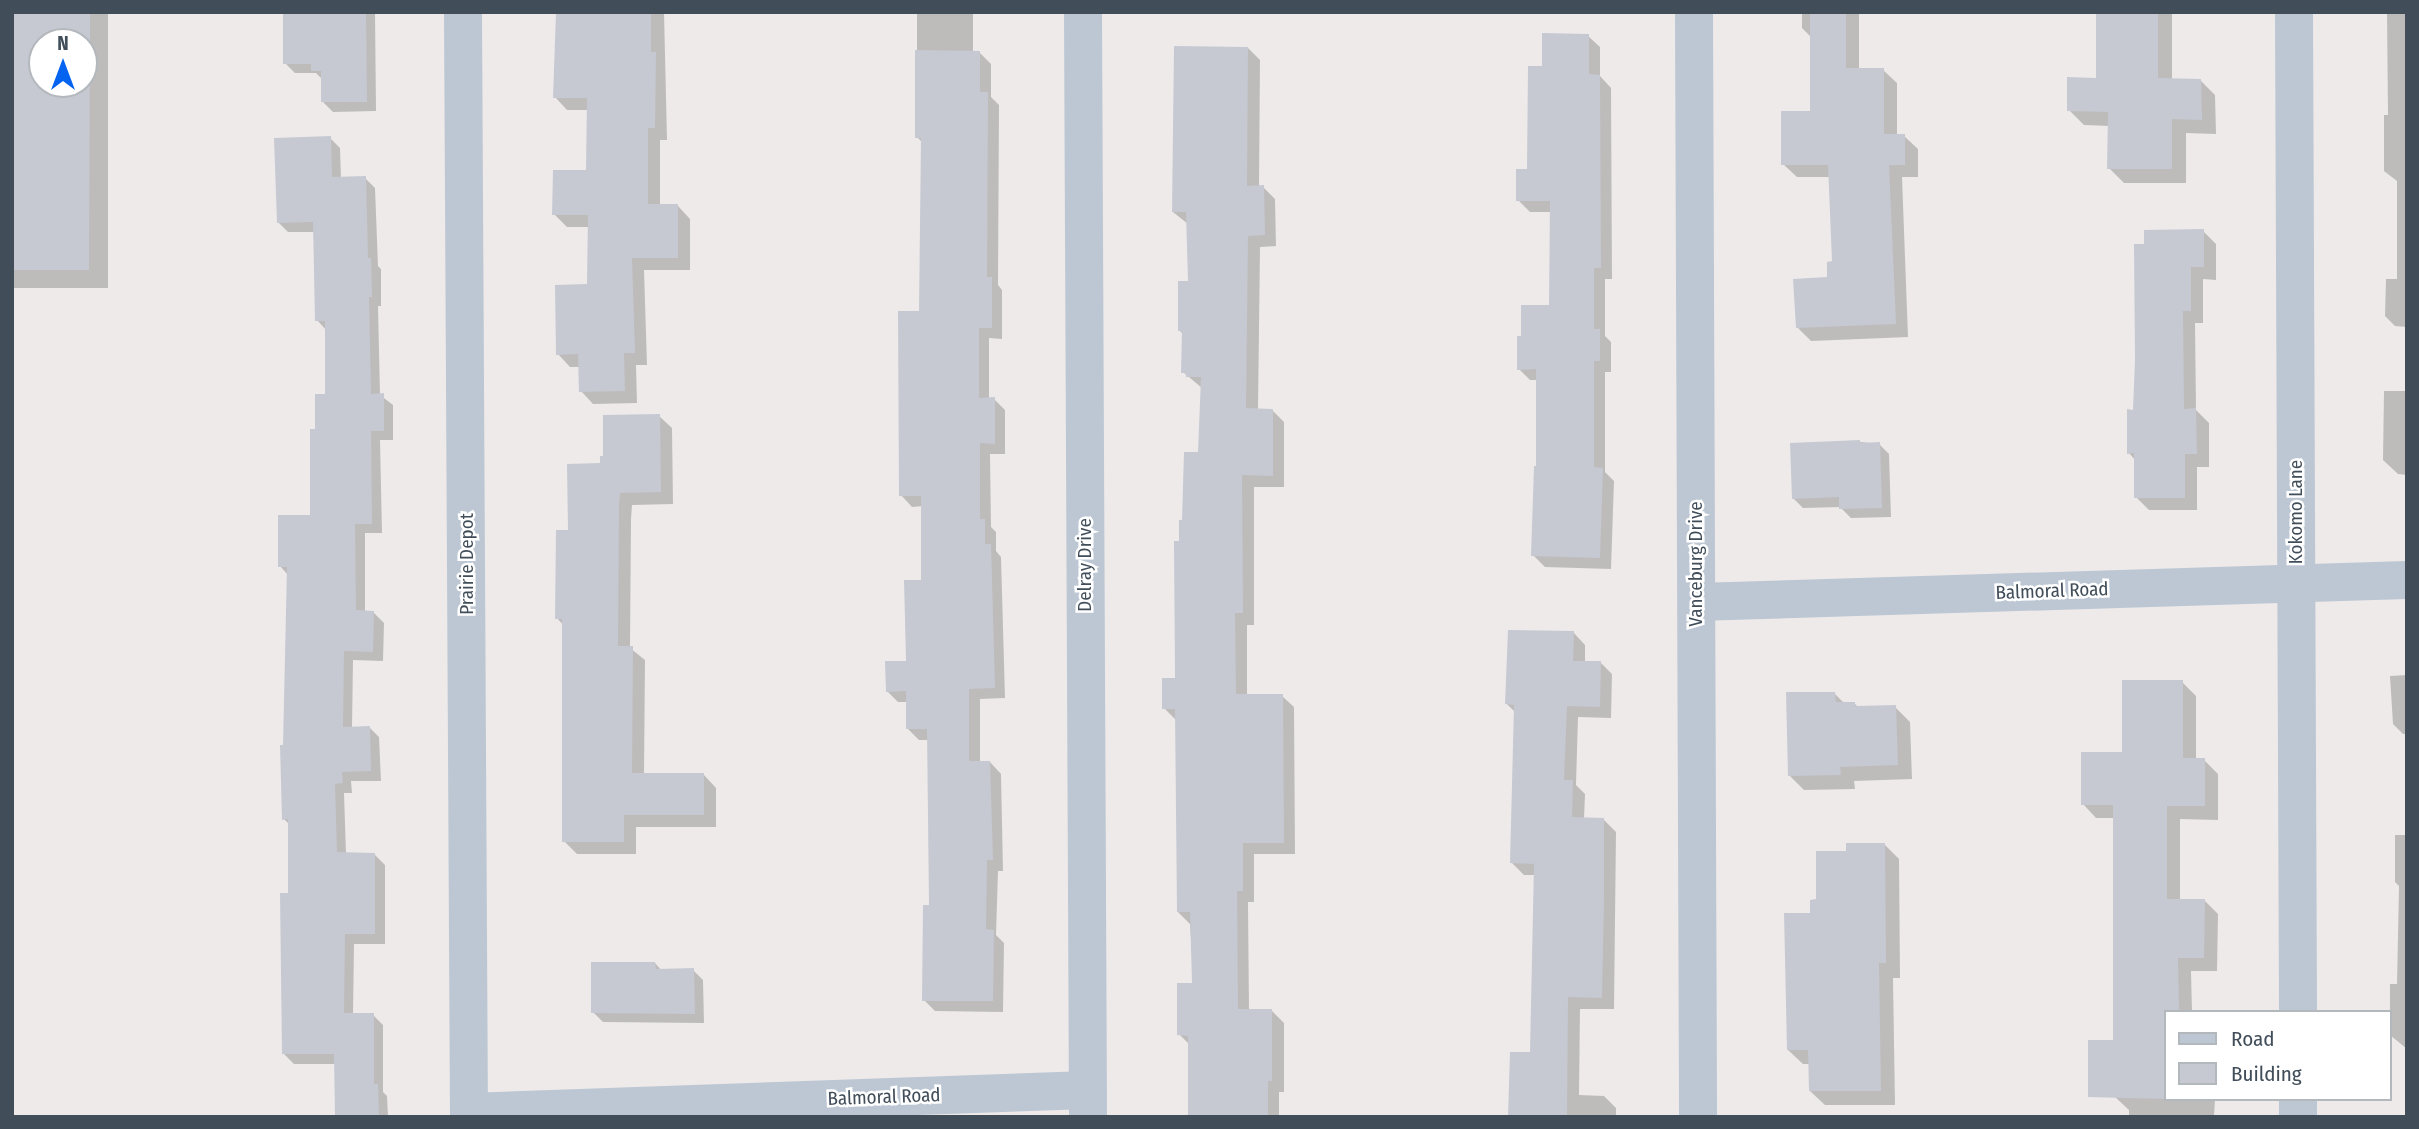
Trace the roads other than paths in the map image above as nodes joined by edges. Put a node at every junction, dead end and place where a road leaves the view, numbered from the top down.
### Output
1 (463, 12) edge
2 (1083, 12) edge
3 (1694, 12) edge
4 (2294, 12) edge
5 (2407, 580) edge
6 (2296, 583) junction
7 (1697, 602) junction
8 (2298, 1010) edge
9 (1088, 1103) edge
10 (469, 1114) edge
11 (1698, 1117) edge

1 - 10 street, Prairie Depot
2 - 9 street, Delray Drive
3 - 7 street, Vanceburg Drive
4 - 6 street, Kokomo Lane
5 - 6 street, Balmoral Road
6 - 7 street, Balmoral Road
6 - 8 street, Kokomo Lane
7 - 11 street, Vanceburg Drive
9 - 10 street, Balmoral Road

